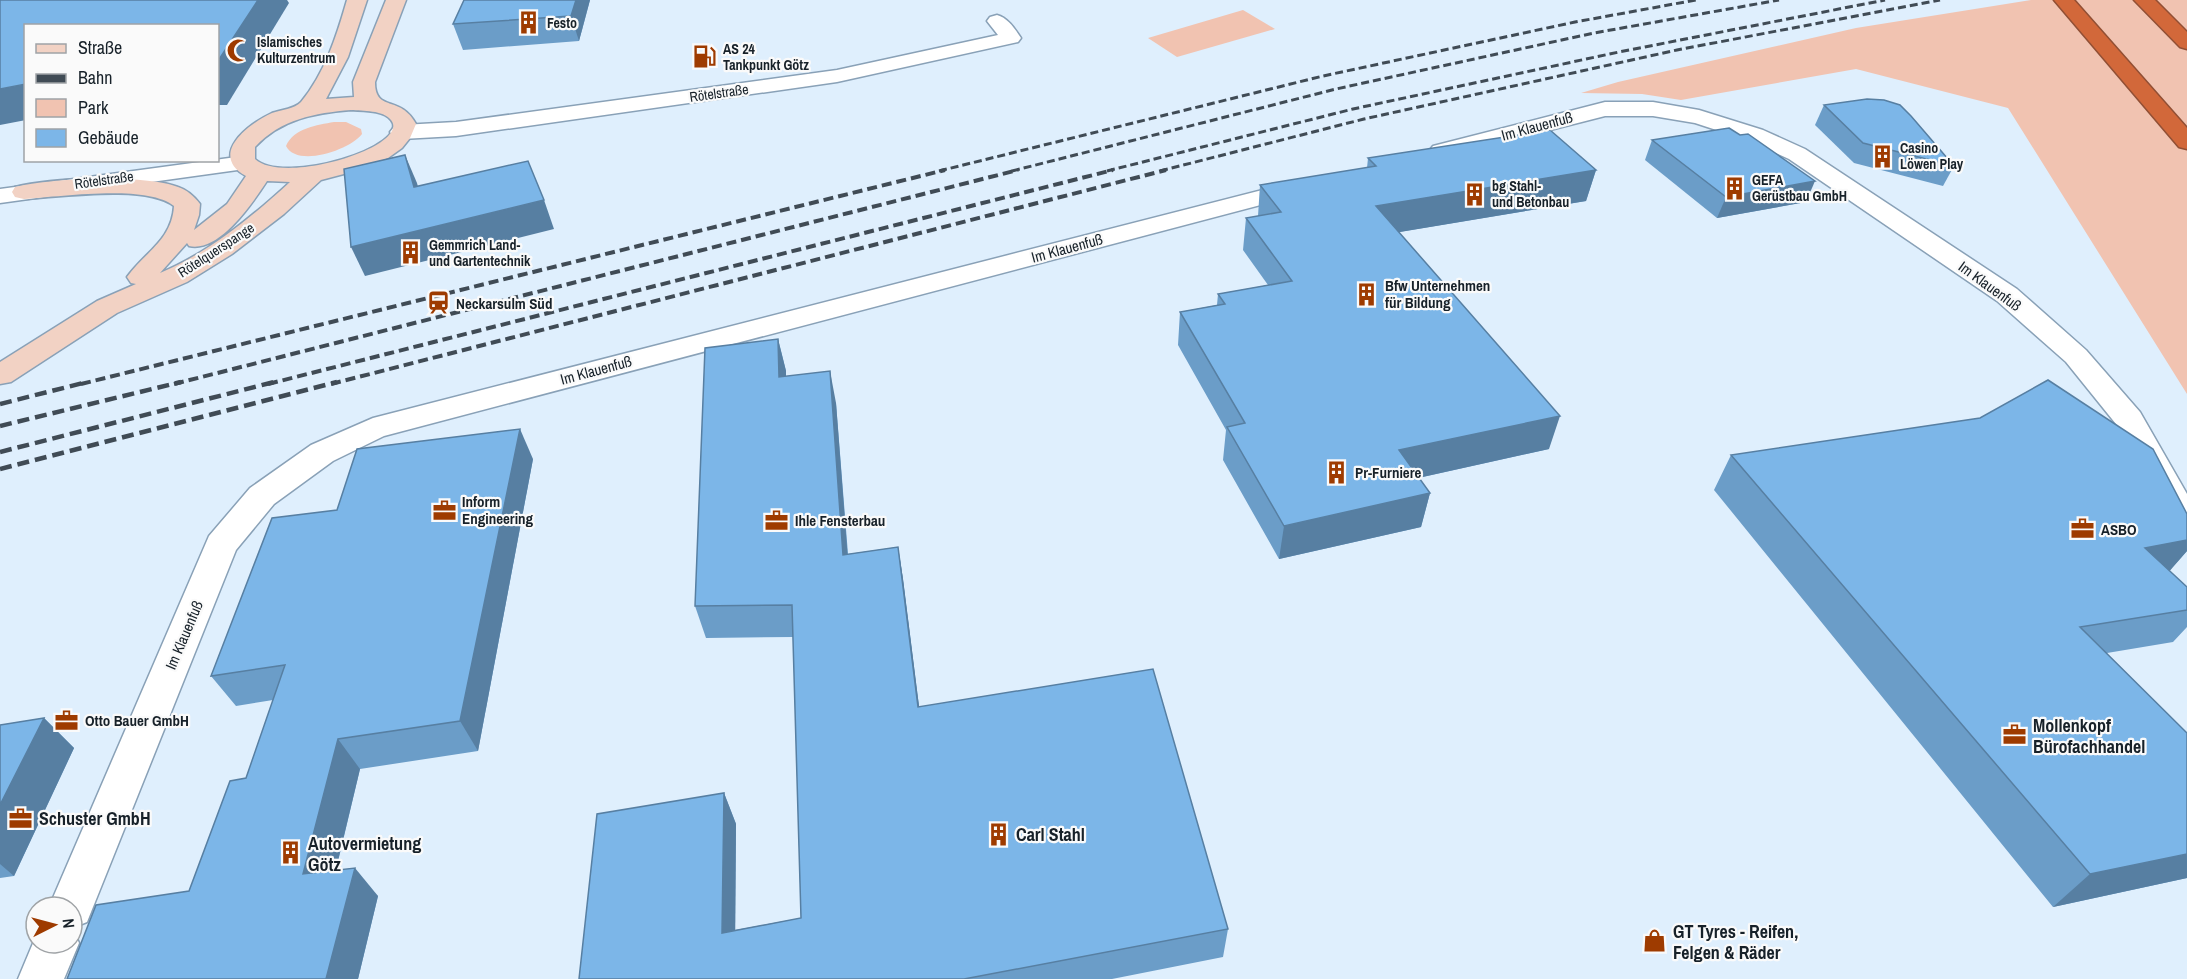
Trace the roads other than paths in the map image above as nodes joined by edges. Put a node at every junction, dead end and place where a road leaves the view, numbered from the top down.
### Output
1 (357, 0) edge
2 (2064, 0) edge
3 (2144, 0) edge
4 (397, 2) edge
5 (997, 21) dead end
6 (2182, 39) edge
7 (370, 103) junction
8 (308, 109) junction
9 (402, 132) junction
10 (252, 135) junction
11 (2187, 142) edge
12 (219, 144) edge
13 (1417, 158) edge
14 (102, 162) edge
15 (252, 167) junction
16 (313, 174) junction
17 (0, 177) edge
18 (1324, 182) edge
19 (12, 194) edge
20 (141, 277) junction
21 (108, 307) junction
22 (0, 375) edge
23 (2187, 524) edge
24 (76, 895) edge
25 (51, 955) edge
26 (41, 979) edge

1 - 8 main road
2 - 11 highway
3 - 6 highway
4 - 7 main road
5 - 9 street, Rötelstraße
7 - 8 main road
7 - 9 main road
8 - 10 main road
9 - 16 main road
10 - 12 street
10 - 15 main road, Rötelquerspange
13 - 23 street, Im Klauenfuß
14 - 17 street, Rötelstraße
15 - 16 main road
15 - 19 street, Rötelstraße
15 - 20 main road, Rötelquerspange
16 - 21 main road, Rötelquerspange
18 - 24 street, Im Klauenfuß
19 - 20 main road
20 - 21 main road, Rötelquerspange
21 - 22 main road, Rötelquerspange
25 - 26 street

